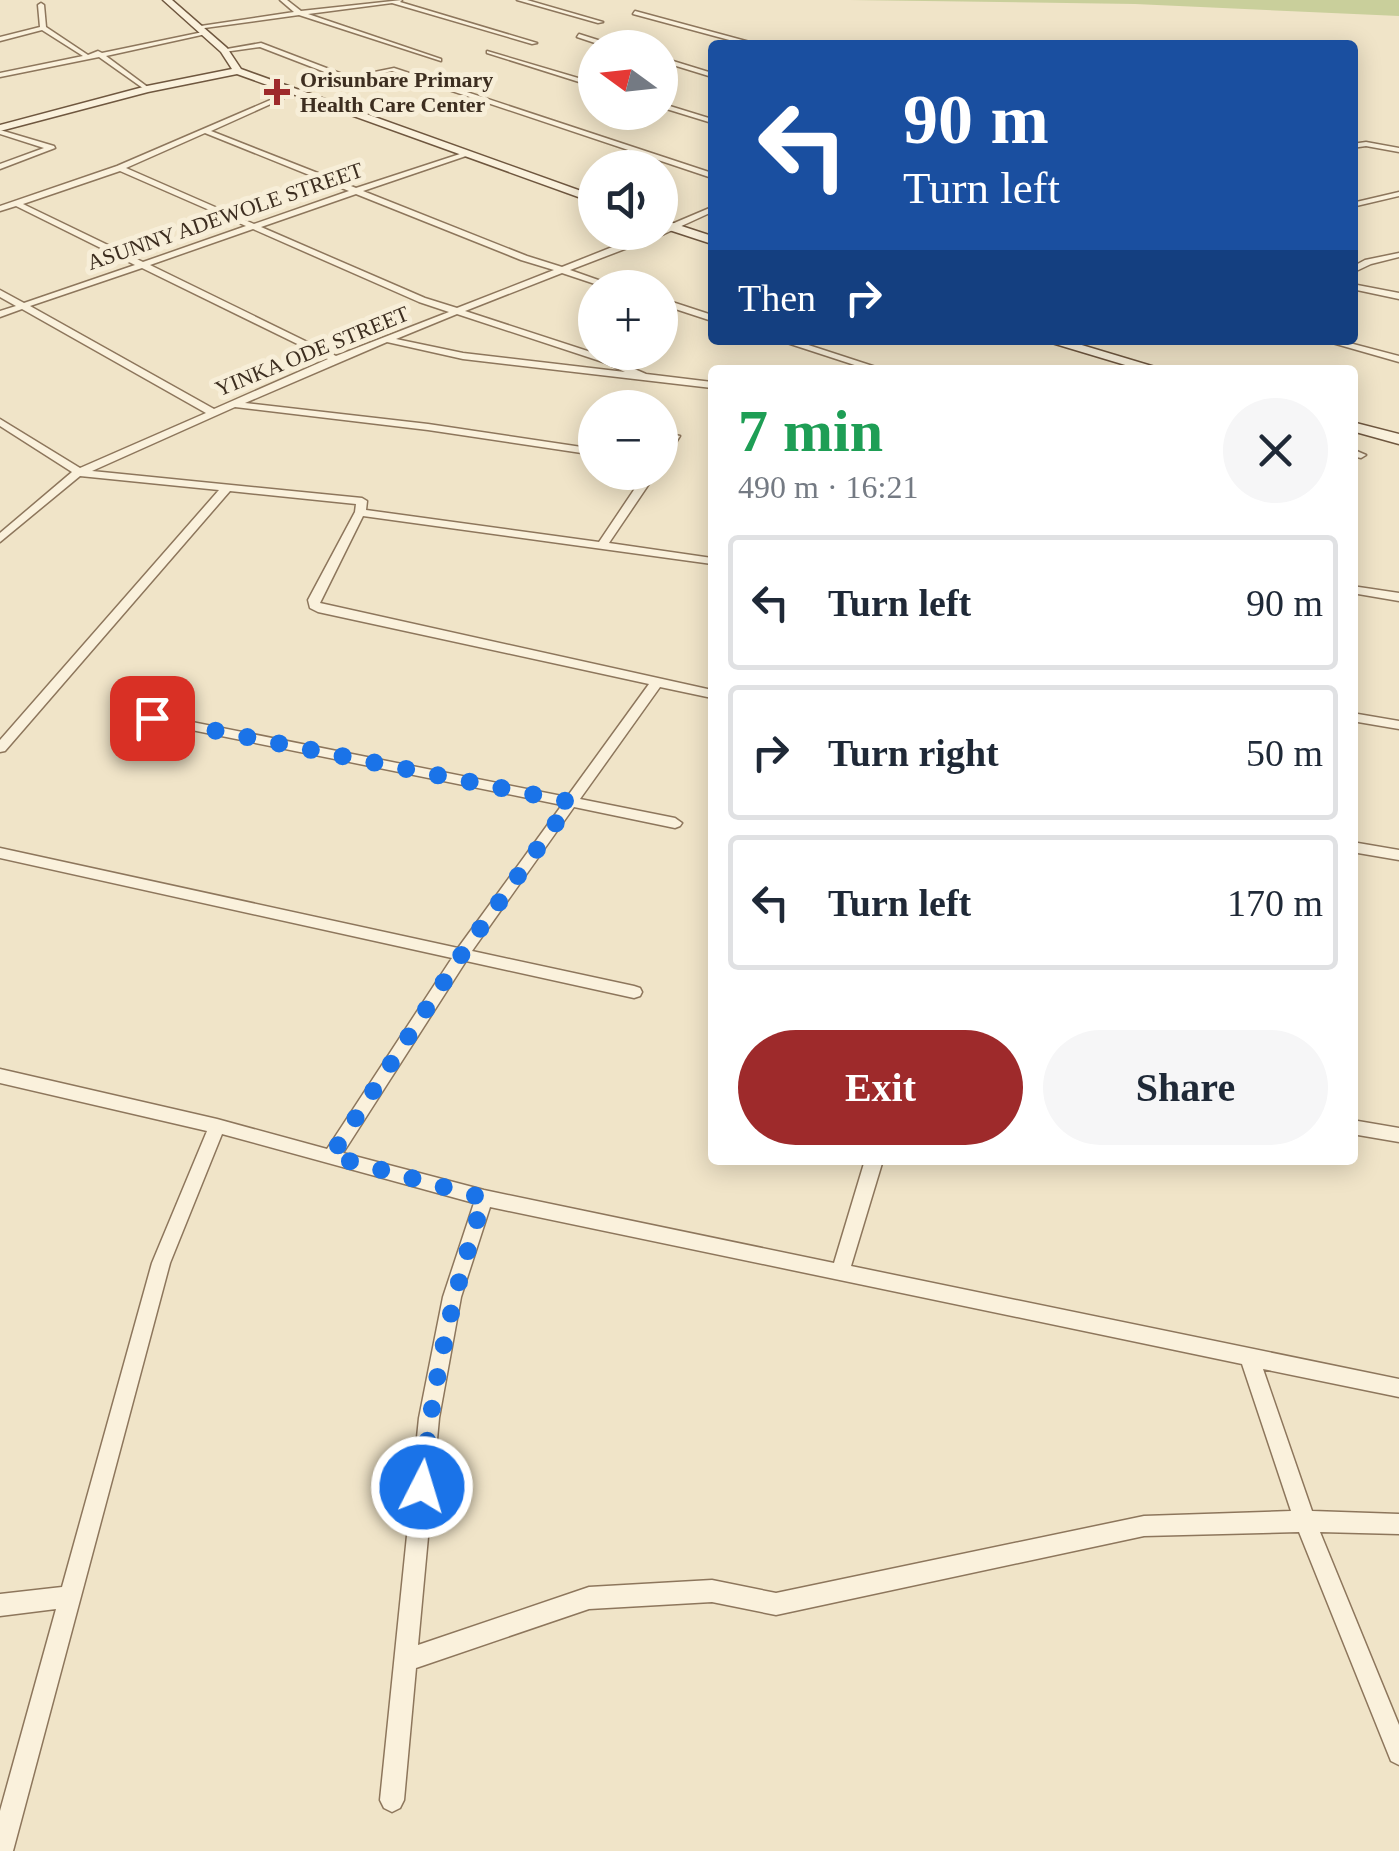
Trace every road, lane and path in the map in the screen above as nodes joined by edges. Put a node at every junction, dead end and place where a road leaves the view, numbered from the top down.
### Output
1 (167, 0) edge
2 (283, 0) edge
3 (395, 0) edge
4 (520, 0) edge
5 (42, 5) dead end
6 (300, 13) junction
7 (635, 13) dead end
8 (600, 22) dead end
9 (42, 28) junction
10 (200, 30) junction
11 (0, 38) edge
12 (736, 40) edge
13 (534, 43) dead end
14 (224, 50) junction
15 (490, 52) dead end
16 (98, 53) junction
17 (85, 55) junction
18 (439, 60) dead end
19 (678, 65) edge
20 (238, 72) junction
21 (708, 73) edge
22 (0, 75) edge
23 (347, 78) junction
24 (578, 80) edge
25 (147, 89) junction
26 (292, 94) junction
27 (678, 111) edge
28 (708, 120) edge
29 (0, 130) edge
30 (206, 131) junction
31 (1358, 144) edge
32 (1399, 150) edge
33 (463, 154) junction
34 (0, 167) edge
35 (120, 168) junction
36 (708, 174) edge
37 (356, 192) junction
38 (578, 194) edge
39 (1399, 194) edge
40 (17, 204) junction
41 (1358, 204) edge
42 (0, 209) edge
43 (708, 211) edge
44 (678, 223) edge
45 (256, 227) junction
46 (678, 232) edge
47 (708, 239) edge
48 (612, 250) edge
49 (1399, 255) edge
50 (144, 265) junction
51 (1358, 269) edge
52 (561, 271) junction
53 (578, 276) edge
54 (1358, 287) edge
55 (0, 292) edge
56 (1399, 296) edge
57 (24, 306) junction
58 (678, 307) edge
59 (460, 313) junction
60 (0, 314) edge
61 (708, 317) edge
62 (389, 340) junction
63 (798, 345) edge
64 (1067, 345) edge
65 (1346, 345) edge
66 (336, 358) junction
67 (1399, 358) edge
68 (864, 365) edge
69 (1140, 365) edge
70 (644, 377) junction
71 (708, 385) edge
72 (232, 405) junction
73 (214, 412) junction
74 (0, 422) edge
75 (1358, 428) edge
76 (1399, 439) edge
77 (578, 449) edge
78 (80, 473) junction
79 (227, 488) junction
80 (640, 490) edge
81 (360, 512) junction
82 (0, 539) edge
83 (602, 545) junction
84 (708, 560) edge
85 (1358, 590) edge
86 (1399, 597) edge
87 (658, 682) junction
88 (708, 693) edge
89 (152, 718) dead end
90 (1358, 719) edge
91 (1399, 725) edge
92 (0, 748) edge
93 (571, 802) junction
94 (675, 823) dead end
95 (1358, 848) edge
96 (0, 853) edge
97 (1399, 854) edge
98 (462, 954) junction
99 (634, 992) dead end
100 (0, 1076) edge
101 (218, 1126) junction
102 (1358, 1127) edge
103 (1399, 1134) edge
104 (331, 1156) junction
105 (872, 1165) edge
106 (484, 1198) junction
107 (840, 1273) junction
108 (1249, 1355) junction
109 (1399, 1388) edge
110 (1305, 1520) junction
111 (1399, 1524) edge
112 (70, 1597) junction
113 (0, 1605) edge
114 (406, 1660) junction
115 (1399, 1752) edge
116 (392, 1800) dead end
117 (1, 1851) edge

1 - 10 street
2 - 6 street
3 - 6 street
3 - 13 street
4 - 8 street
5 - 9 street
6 - 10 street
6 - 18 street
7 - 12 street
9 - 11 street
9 - 17 street
10 - 14 street
10 - 16 street
14 - 20 street
14 - 23 street
15 - 24 street
16 - 17 street
16 - 25 street
17 - 22 street
19 - 21 street
20 - 25 street
20 - 26 street
23 - 26 street
23 - 36 street
25 - 29 street
26 - 30 street
26 - 33 street
27 - 28 street
29 - 34 street
30 - 35 street
30 - 37 street
31 - 32 street
33 - 37 street, ASUNNY ADEWOLE STREET
33 - 38 street
35 - 40 street
35 - 45 street
37 - 45 street, ASUNNY ADEWOLE STREET
37 - 52 street
39 - 41 street
40 - 42 street
40 - 50 street
43 - 44 street, YINKA ODE STREET
45 - 50 street, ASUNNY ADEWOLE STREET
45 - 59 street
46 - 47 street
48 - 52 street, YINKA ODE STREET
49 - 51 street
50 - 57 street, ASUNNY ADEWOLE STREET
50 - 66 street
52 - 53 street
52 - 59 street, YINKA ODE STREET
54 - 56 street
55 - 57 street
57 - 60 street, ASUNNY ADEWOLE STREET
57 - 73 street
58 - 61 street
59 - 62 street, YINKA ODE STREET
59 - 70 street
62 - 66 street, YINKA ODE STREET
62 - 70 street
63 - 68 street
64 - 69 street
65 - 67 street
66 - 72 street, YINKA ODE STREET
70 - 71 street
72 - 73 street, YINKA ODE STREET
72 - 77 street
73 - 78 street, YINKA ODE STREET
74 - 78 street
75 - 76 street
78 - 79 street
78 - 82 street, YINKA ODE STREET
79 - 81 street
79 - 92 street
80 - 83 street
81 - 83 street
81 - 87 street
83 - 84 street
85 - 86 street
87 - 88 street
87 - 93 street
89 - 93 street
90 - 91 street
93 - 94 street
93 - 98 street
95 - 97 street
96 - 98 street
98 - 99 street
98 - 104 street
100 - 101 street
101 - 104 street
101 - 112 street
102 - 103 street
104 - 106 street
105 - 107 street
106 - 107 street
106 - 114 street
107 - 108 street
108 - 109 street
108 - 110 street
110 - 111 street
110 - 114 street
110 - 115 street
112 - 113 street
112 - 117 street
114 - 116 street

